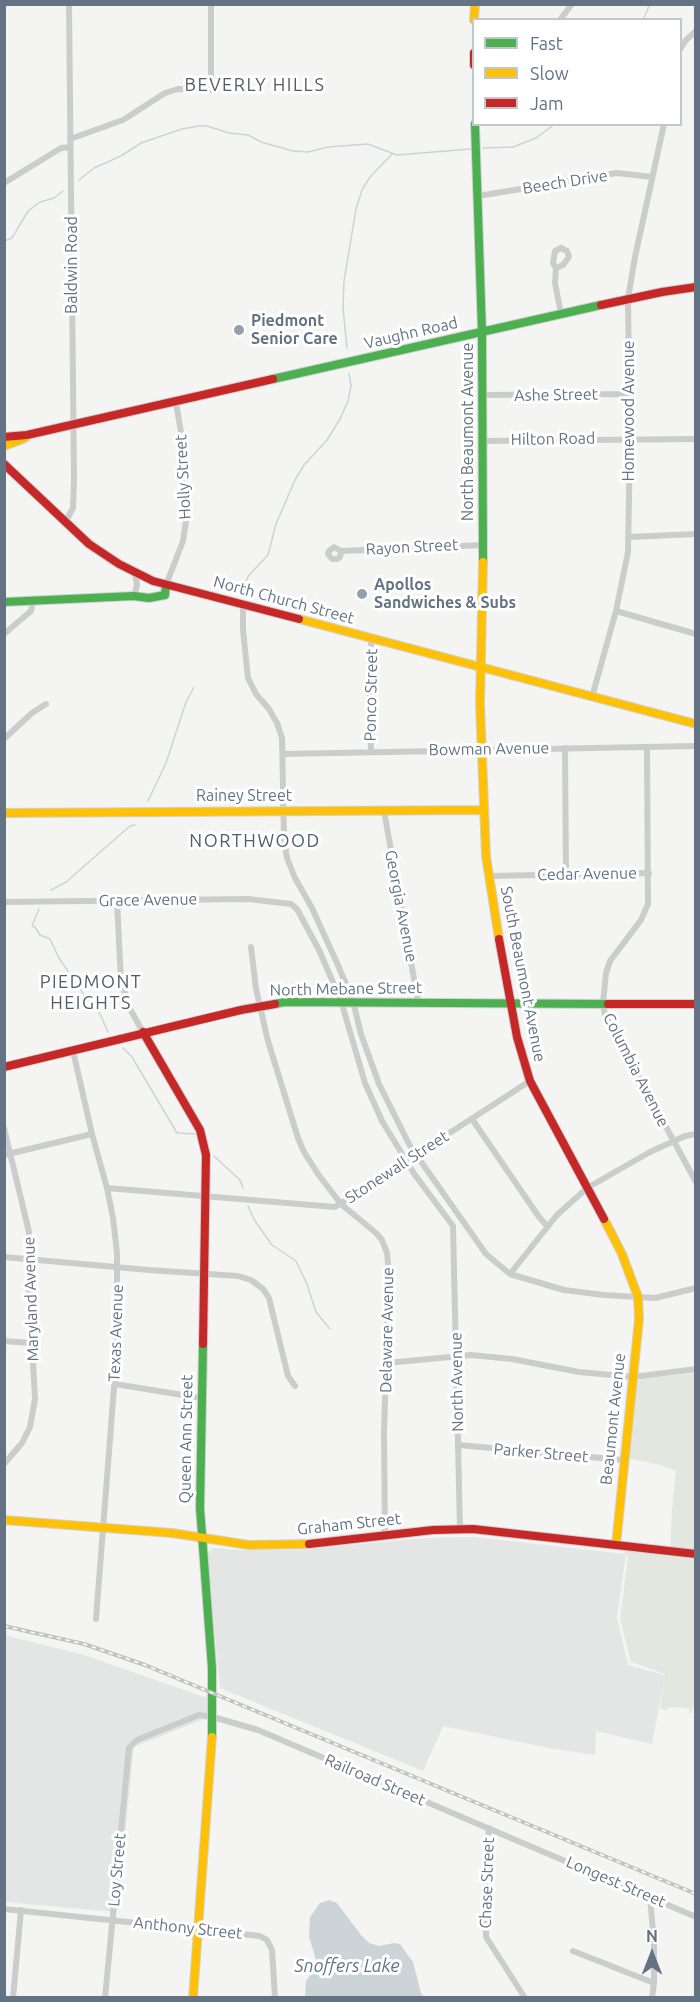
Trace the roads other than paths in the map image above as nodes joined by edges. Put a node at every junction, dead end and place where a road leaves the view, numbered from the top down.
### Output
1 (69, 4) edge
2 (211, 4) edge
3 (572, 4) edge
4 (562, 18) edge
5 (696, 31) edge
6 (682, 47) edge
7 (475, 126) edge
8 (664, 126) edge
9 (70, 139) junction
10 (70, 147) junction
11 (652, 177) junction
12 (4, 183) edge
13 (478, 196) junction
14 (555, 268) dead end
15 (696, 287) edge
16 (628, 299) junction
17 (561, 314) junction
18 (482, 332) junction
19 (629, 394) junction
20 (483, 395) junction
21 (176, 403) junction
22 (73, 425) junction
23 (27, 435) junction
24 (4, 437) edge
25 (696, 439) edge
26 (630, 440) junction
27 (483, 441) junction
28 (4, 446) edge
29 (4, 465) edge
30 (66, 523) junction
31 (696, 534) edge
32 (629, 537) junction
33 (484, 544) junction
34 (341, 551) dead end
35 (135, 573) junction
36 (166, 585) junction
37 (134, 596) junction
38 (4, 602) edge
39 (33, 602) junction
40 (243, 605) junction
41 (616, 611) junction
42 (4, 634) edge
43 (696, 634) edge
44 (372, 639) junction
45 (481, 667) junction
46 (592, 697) junction
47 (46, 704) dead end
48 (696, 724) edge
49 (4, 739) edge
50 (696, 746) edge
51 (647, 747) junction
52 (565, 748) junction
53 (482, 749) junction
54 (370, 752) junction
55 (283, 754) junction
56 (484, 810) junction
57 (284, 811) junction
58 (384, 811) junction
59 (4, 813) edge
60 (649, 873) junction
61 (566, 874) junction
62 (488, 876) junction
63 (304, 894) junction
64 (117, 901) junction
65 (4, 902) edge
66 (291, 904) junction
67 (251, 947) dead end
68 (341, 1001) junction
69 (352, 1001) junction
70 (418, 1001) junction
71 (512, 1003) junction
72 (603, 1003) junction
73 (696, 1004) edge
74 (259, 1006) junction
75 (143, 1032) junction
76 (73, 1051) junction
77 (4, 1067) edge
78 (530, 1082) junction
79 (472, 1119) junction
80 (4, 1128) edge
81 (92, 1134) junction
82 (696, 1134) edge
83 (674, 1141) junction
84 (8, 1154) edge
85 (416, 1155) junction
86 (406, 1161) junction
87 (696, 1182) edge
88 (107, 1188) junction
89 (586, 1188) junction
90 (206, 1196) junction
91 (341, 1204) junction
92 (547, 1226) junction
93 (470, 1233) junction
94 (454, 1235) junction
95 (4, 1257) edge
96 (29, 1259) junction
97 (117, 1267) junction
98 (510, 1274) junction
99 (204, 1275) junction
100 (696, 1288) edge
101 (639, 1297) junction
102 (4, 1341) edge
103 (31, 1343) junction
104 (456, 1355) junction
105 (387, 1363) junction
106 (696, 1369) edge
107 (633, 1377) junction
108 (115, 1384) junction
109 (295, 1386) dead end
110 (201, 1398) junction
111 (459, 1445) junction
112 (623, 1460) junction
113 (4, 1464) edge
114 (4, 1520) edge
115 (102, 1528) junction
116 (460, 1529) junction
117 (385, 1536) junction
118 (202, 1539) junction
119 (616, 1545) junction
120 (696, 1554) edge
121 (96, 1619) dead end
122 (213, 1717) junction
123 (489, 1828) junction
124 (536, 1848) joint
125 (650, 1897) junction
126 (4, 1909) edge
127 (21, 1910) junction
128 (696, 1917) edge
129 (113, 1919) junction
130 (197, 1928) junction
131 (573, 1951) dead end
132 (654, 1983) junction
133 (4, 1996) edge
134 (12, 1998) edge
135 (105, 1998) edge
136 (193, 1998) edge
137 (275, 1998) edge
138 (525, 1998) edge
139 (652, 1998) edge

1 - 9 street, Baldwin Road
2 - 9 street
3 - 4 street
5 - 6 street
7 - 13 street, North Beaumont Avenue
8 - 11 street, Homewood Avenue
9 - 10 street, Baldwin Road
10 - 12 street
10 - 22 street, Baldwin Road
11 - 13 street, Beech Drive
11 - 16 street, Homewood Avenue
13 - 18 street, North Beaumont Avenue
14 - 17 street
15 - 16 street, Vaughn Road
16 - 17 street, Vaughn Road
16 - 19 street, Homewood Avenue
17 - 18 street, Vaughn Road
18 - 20 street, North Beaumont Avenue
18 - 21 street, Vaughn Road
19 - 20 street, Ashe Street
19 - 26 street, Homewood Avenue
20 - 27 street, North Beaumont Avenue
21 - 22 street, Vaughn Road
21 - 36 street, Holly Street
22 - 23 street, Vaughn Road
22 - 30 street, Baldwin Road
23 - 24 street, Vaughn Road
23 - 28 street, Vaughn Road
25 - 26 street, Hilton Road
26 - 27 street, Hilton Road
26 - 32 street, Homewood Avenue
27 - 33 street, North Beaumont Avenue
29 - 30 street, North Church Street
30 - 35 street, North Church Street
31 - 32 street
32 - 41 street, Homewood Avenue
33 - 34 street, Rayon Street
33 - 45 street, North Beaumont Avenue
35 - 36 street, North Church Street
35 - 37 street
36 - 37 street
36 - 40 street, North Church Street
37 - 39 street
38 - 39 street
39 - 42 street
40 - 44 street, North Church Street
40 - 55 street
41 - 43 street
41 - 46 street, Homewood Avenue
44 - 45 street, North Church Street
44 - 54 street, Ponco Street
45 - 46 street, North Church Street
45 - 53 street, South Beaumont Avenue
46 - 48 street, North Church Street
47 - 49 street
50 - 51 street, Bowman Avenue
51 - 52 street, Bowman Avenue
51 - 60 street, Columbia Avenue
52 - 53 street, Bowman Avenue
52 - 61 street
53 - 54 street, Bowman Avenue
53 - 56 street, South Beaumont Avenue
54 - 55 street, Bowman Avenue
55 - 57 street
56 - 58 street, Rainey Street
56 - 62 street, South Beaumont Avenue
57 - 58 street, Rainey Street
57 - 59 street, Rainey Street
57 - 63 street
58 - 70 street, Georgia Avenue
60 - 61 street, Cedar Avenue
60 - 72 street, Columbia Avenue
61 - 62 street, Cedar Avenue
62 - 71 street, South Beaumont Avenue
63 - 66 street
63 - 69 street
64 - 65 street, Grace Avenue
64 - 66 street, Grace Avenue
64 - 75 street, Queen Ann Street
66 - 68 street
67 - 74 street, Delaware Avenue
68 - 69 street, North Mebane Street
68 - 74 street, North Mebane Street
68 - 86 street
69 - 70 street, North Mebane Street
69 - 85 street
70 - 71 street, North Mebane Street
71 - 72 street, North Mebane Street
71 - 78 street, South Beaumont Avenue
72 - 73 street, North Mebane Street
72 - 83 street, Columbia Avenue
74 - 75 street, North Mebane Street
74 - 91 street, Delaware Avenue
75 - 76 street, North Mebane Street
75 - 90 street, Queen Ann Street
76 - 77 street, North Mebane Street
76 - 81 street, Texas Avenue
78 - 79 street, Stonewall Street
78 - 89 street, South Beaumont Avenue
79 - 85 street, Stonewall Street
79 - 92 street
80 - 84 street, Maryland Avenue
81 - 84 street
81 - 88 street, Texas Avenue
82 - 83 street
83 - 87 street, Columbia Avenue
83 - 89 street
84 - 96 street, Maryland Avenue
85 - 86 street, Stonewall Street
85 - 93 street
86 - 91 street, Stonewall Street
86 - 94 street
88 - 90 street, Stonewall Street
88 - 97 street, Texas Avenue
89 - 92 street
89 - 101 street, South Beaumont Avenue
90 - 91 street, Stonewall Street
90 - 99 street, Queen Ann Street
91 - 105 street, Delaware Avenue
92 - 98 street
93 - 94 street
93 - 98 street
94 - 104 street, North Avenue
95 - 96 street
96 - 97 street
96 - 103 street, Maryland Avenue
97 - 99 street
97 - 108 street, Texas Avenue
98 - 101 street
99 - 109 street
99 - 110 street, Queen Ann Street
100 - 101 street
101 - 107 street, Beaumont Avenue
102 - 103 street
103 - 113 street, Maryland Avenue
104 - 105 street
104 - 107 street
104 - 111 street, North Avenue
105 - 117 street, Delaware Avenue
106 - 107 street
107 - 112 street, Beaumont Avenue
108 - 110 street
108 - 115 street, Texas Avenue
110 - 118 street, Queen Ann Street
111 - 112 street, Parker Street
111 - 116 street, North Avenue
112 - 119 street, Beaumont Avenue
114 - 115 street, Graham Street
115 - 118 street, Graham Street
115 - 121 street, Texas Avenue
116 - 117 street, Graham Street
116 - 119 street, Graham Street
117 - 118 street, Graham Street
118 - 122 street, Queen Ann Street
119 - 120 street, Graham Street
122 - 123 street, Railroad Street
122 - 129 street, Loy Street
122 - 130 street, Queen Ann Street
123 - 124 street, Railroad Street
123 - 138 street, Chase Street
124 - 125 street, Longest Street
125 - 128 street, Longest Street
125 - 132 street
126 - 127 street, Anthony Street
127 - 129 street, Anthony Street
127 - 134 street
129 - 130 street, Anthony Street
129 - 135 street, Loy Street
130 - 136 street, Queen Ann Street
130 - 137 street, Anthony Street
131 - 132 street
132 - 139 street
133 - 134 street

